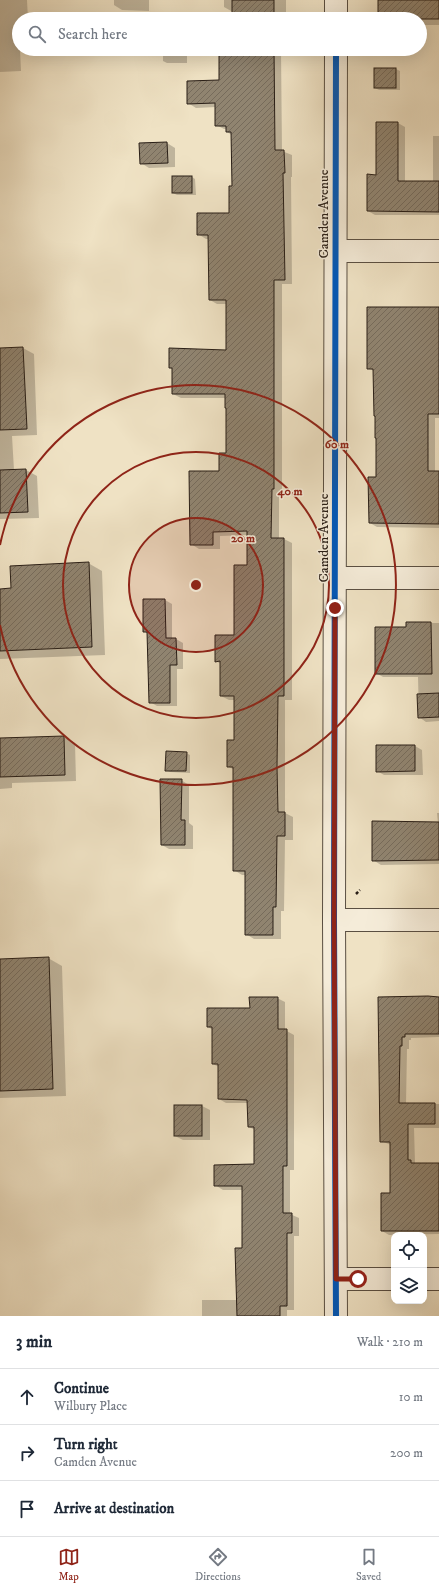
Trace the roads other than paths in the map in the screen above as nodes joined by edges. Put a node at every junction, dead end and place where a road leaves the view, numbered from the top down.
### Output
1 (336, 0) edge
2 (336, 12) edge
3 (336, 56) edge
4 (335, 251) junction
5 (439, 251) edge
6 (335, 578) junction
7 (439, 578) edge
8 (334, 920) junction
9 (439, 920) edge
10 (336, 1279) junction
11 (391, 1279) edge
12 (427, 1279) edge
13 (439, 1279) edge
14 (336, 1316) edge

1 - 2 street
3 - 4 street, Camden Avenue
4 - 5 street
4 - 6 street, Camden Avenue
6 - 7 street
6 - 8 street, Camden Avenue
8 - 9 street
8 - 10 street, Camden Avenue
10 - 11 street
10 - 14 street, Camden Avenue
12 - 13 street

